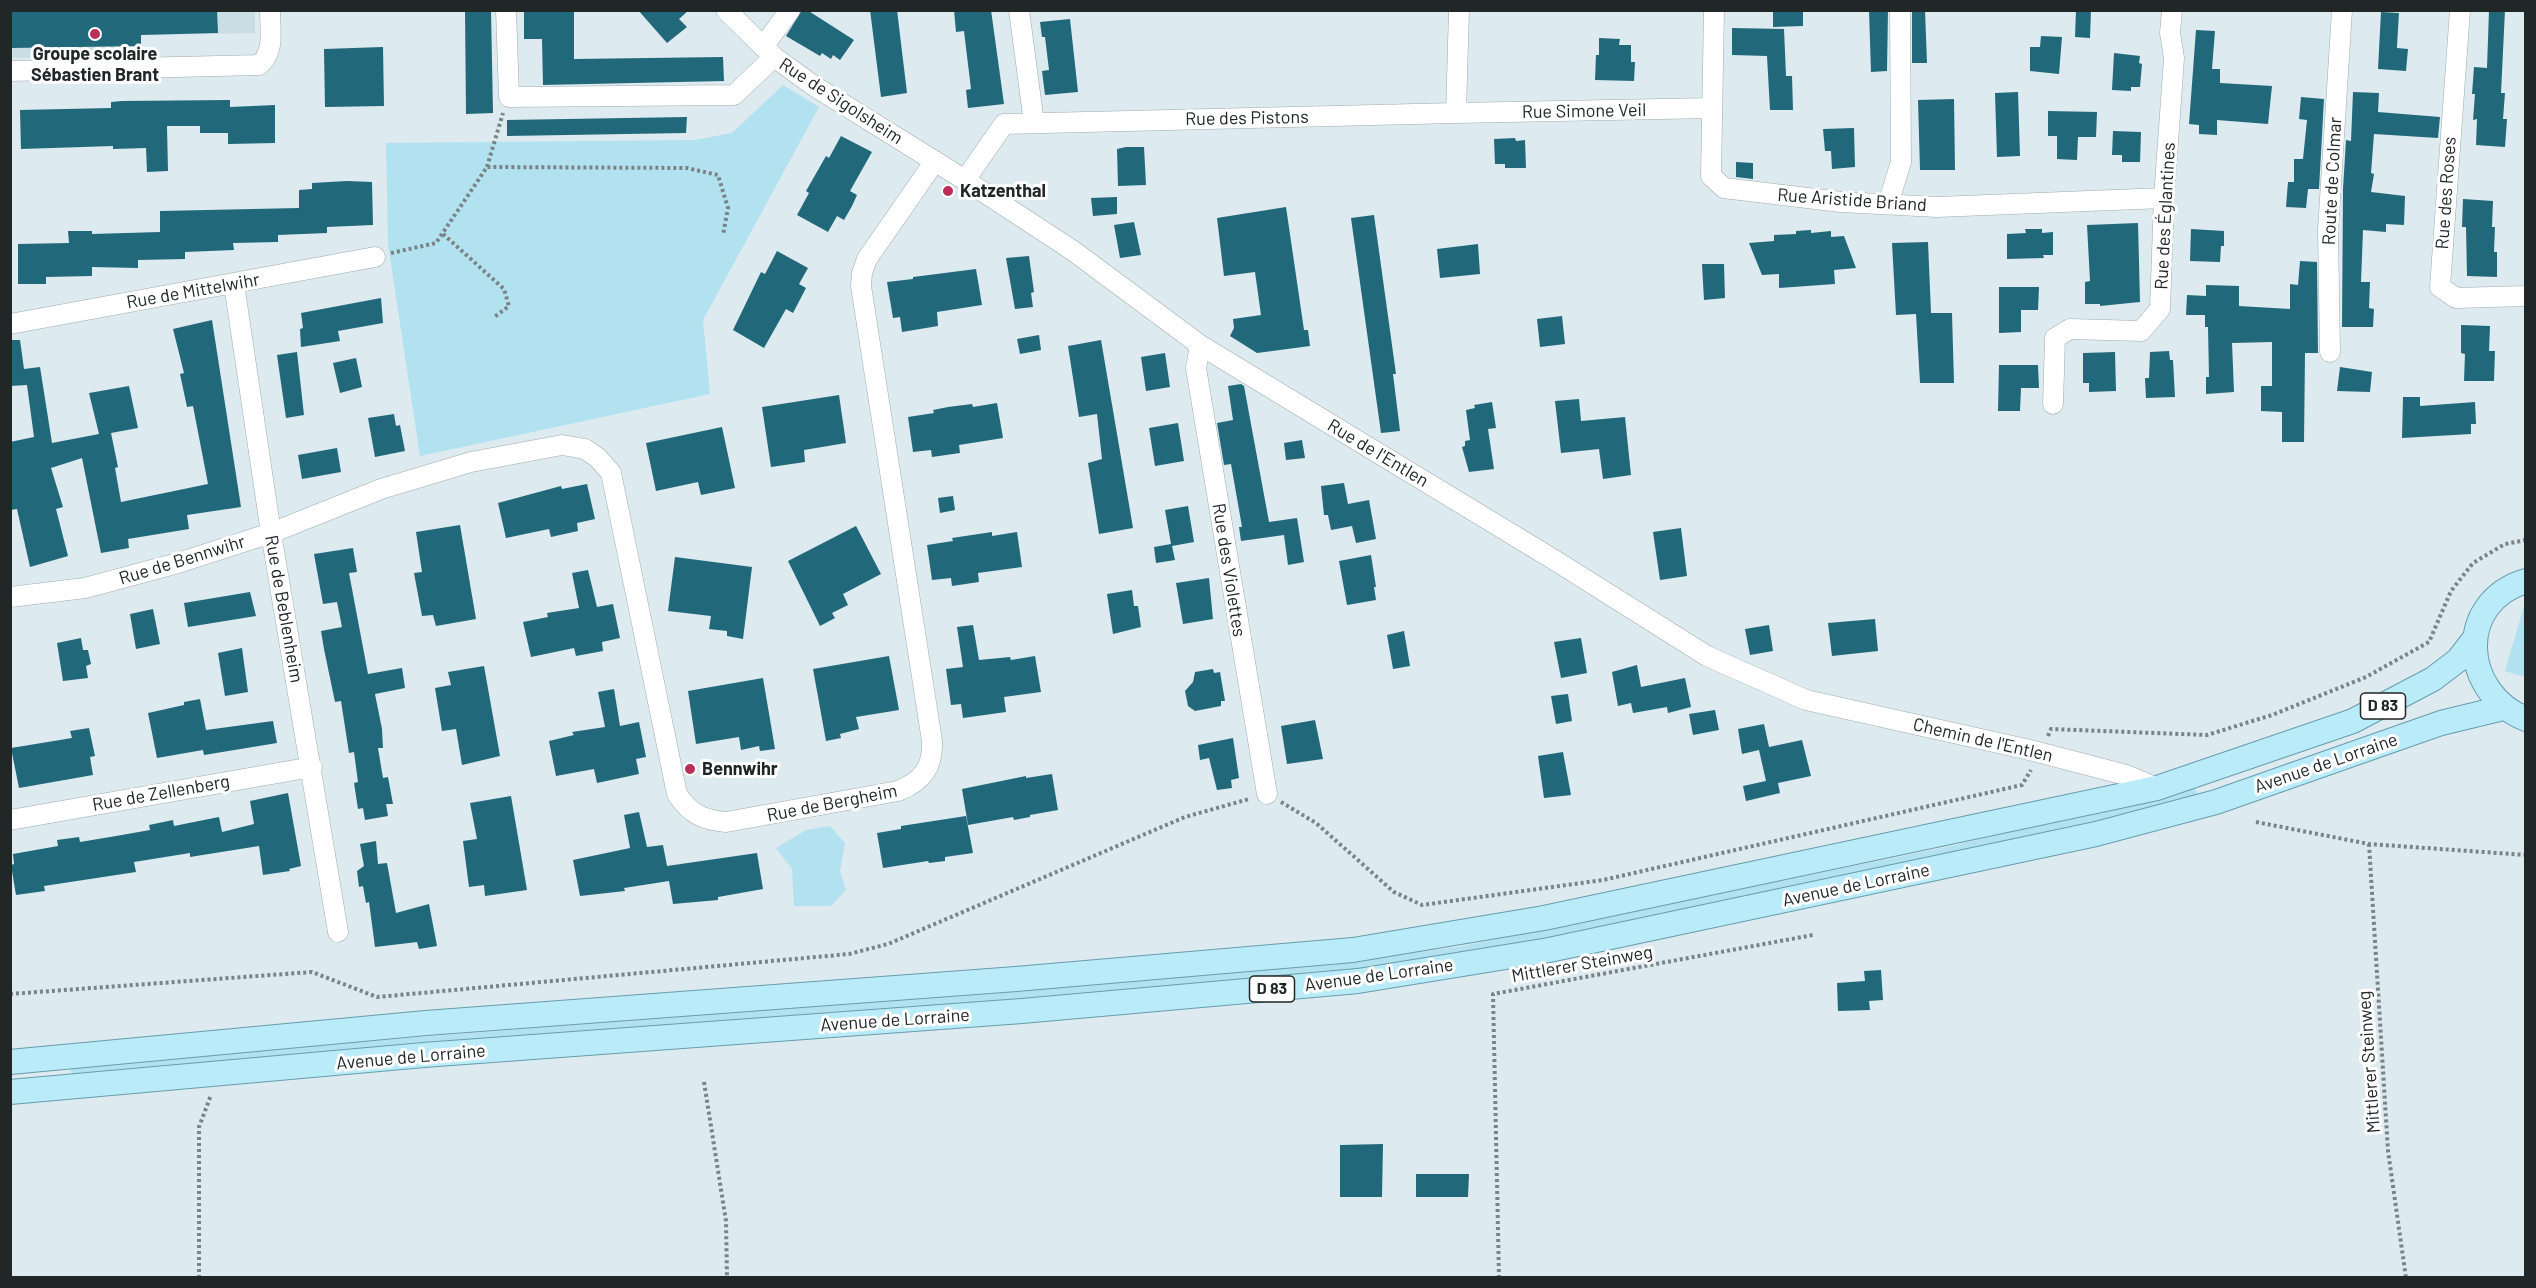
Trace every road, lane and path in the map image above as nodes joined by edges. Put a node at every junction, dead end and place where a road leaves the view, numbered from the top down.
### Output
1 (270, 10) edge
2 (506, 10) edge
3 (726, 10) edge
4 (790, 10) edge
5 (1019, 10) edge
6 (1459, 10) edge
7 (1714, 10) edge
8 (1900, 10) edge
9 (2172, 10) edge
10 (2342, 10) edge
11 (2460, 10) edge
12 (768, 52) junction
13 (10, 71) edge
14 (509, 97) junction
15 (1712, 108) junction
16 (1456, 114) junction
17 (1034, 123) junction
18 (935, 161) junction
19 (488, 167) junction
20 (965, 180) junction
21 (2164, 198) junction
22 (1888, 204) junction
23 (443, 234) junction
24 (723, 235) dead end
25 (375, 257) joint
26 (234, 284) junction
27 (2526, 296) edge
28 (492, 318) dead end
29 (10, 324) edge
30 (1200, 345) junction
31 (2330, 352) dead end
32 (2054, 404) dead end
33 (381, 489) joint
34 (271, 533) junction
35 (2526, 540) edge
36 (2526, 581) edge
37 (10, 597) edge
38 (2475, 638) junction
39 (1806, 700) joint
40 (2503, 708) junction
41 (2526, 719) edge
42 (2041, 753) junction
43 (312, 767) junction
44 (2157, 788) junction
45 (1267, 794) junction
46 (10, 820) edge
47 (2256, 822) dead end
48 (2369, 844) junction
49 (2526, 855) edge
50 (338, 932) dead end
51 (1813, 935) dead end
52 (10, 994) edge
53 (10, 1062) edge
54 (210, 1074) junction
55 (704, 1082) dead end
56 (10, 1092) edge
57 (199, 1278) edge
58 (728, 1278) edge
59 (1499, 1278) edge
60 (2406, 1278) edge

1 - 13 street
2 - 14 street
3 - 12 street, Rue de Sigolsheim
4 - 12 street
5 - 17 street
6 - 16 street
7 - 15 street, Rue Aristide Briand
8 - 22 street
9 - 21 street, Rue des Églantines
10 - 31 street, Route de Colmar
11 - 27 street, Rue des Roses
12 - 14 street
12 - 18 street, Rue de Sigolsheim
14 - 19 path
15 - 16 street, Rue Simone Veil
15 - 22 street, Rue Aristide Briand
16 - 17 street, Rue des Pistons
17 - 20 street, Rue des Pistons
18 - 20 street, Rue de Sigolsheim
18 - 33 street, Rue de Bergheim
19 - 23 path
19 - 24 path
20 - 30 street, Rue de l'Entlen
21 - 22 street, Rue Aristide Briand
21 - 32 street, Rue des Églantines
23 - 25 path
23 - 28 path
25 - 26 street, Rue de Mittelwihr
26 - 29 street, Rue de Mittelwihr
26 - 34 street, Rue de Beblenheim
30 - 39 street, Rue de l'Entlen
30 - 45 street, Rue des Violettes
33 - 34 street, Rue de Bennwihr
34 - 37 street, Rue de Bennwihr
34 - 43 street, Rue de Beblenheim
35 - 42 path
36 - 38 main road, Avenue de Lorraine
38 - 40 main road, Avenue de Lorraine
38 - 44 main road, Avenue de Lorraine / D 83
39 - 42 street, Chemin de l'Entlen
40 - 41 main road, Avenue de Lorraine
40 - 54 main road, Avenue de Lorraine / D 83
42 - 44 street, Chemin de l'Entlen
42 - 45 path
43 - 46 street, Rue de Zellenberg
43 - 50 street, Rue de Beblenheim
44 - 53 main road, Avenue de Lorraine / D 83
45 - 52 path
47 - 48 path
48 - 49 path
48 - 60 path, Mittlerer Steinweg
51 - 59 path, Mittlerer Steinweg
54 - 56 main road, Avenue de Lorraine / D 83
54 - 57 path
55 - 58 path

